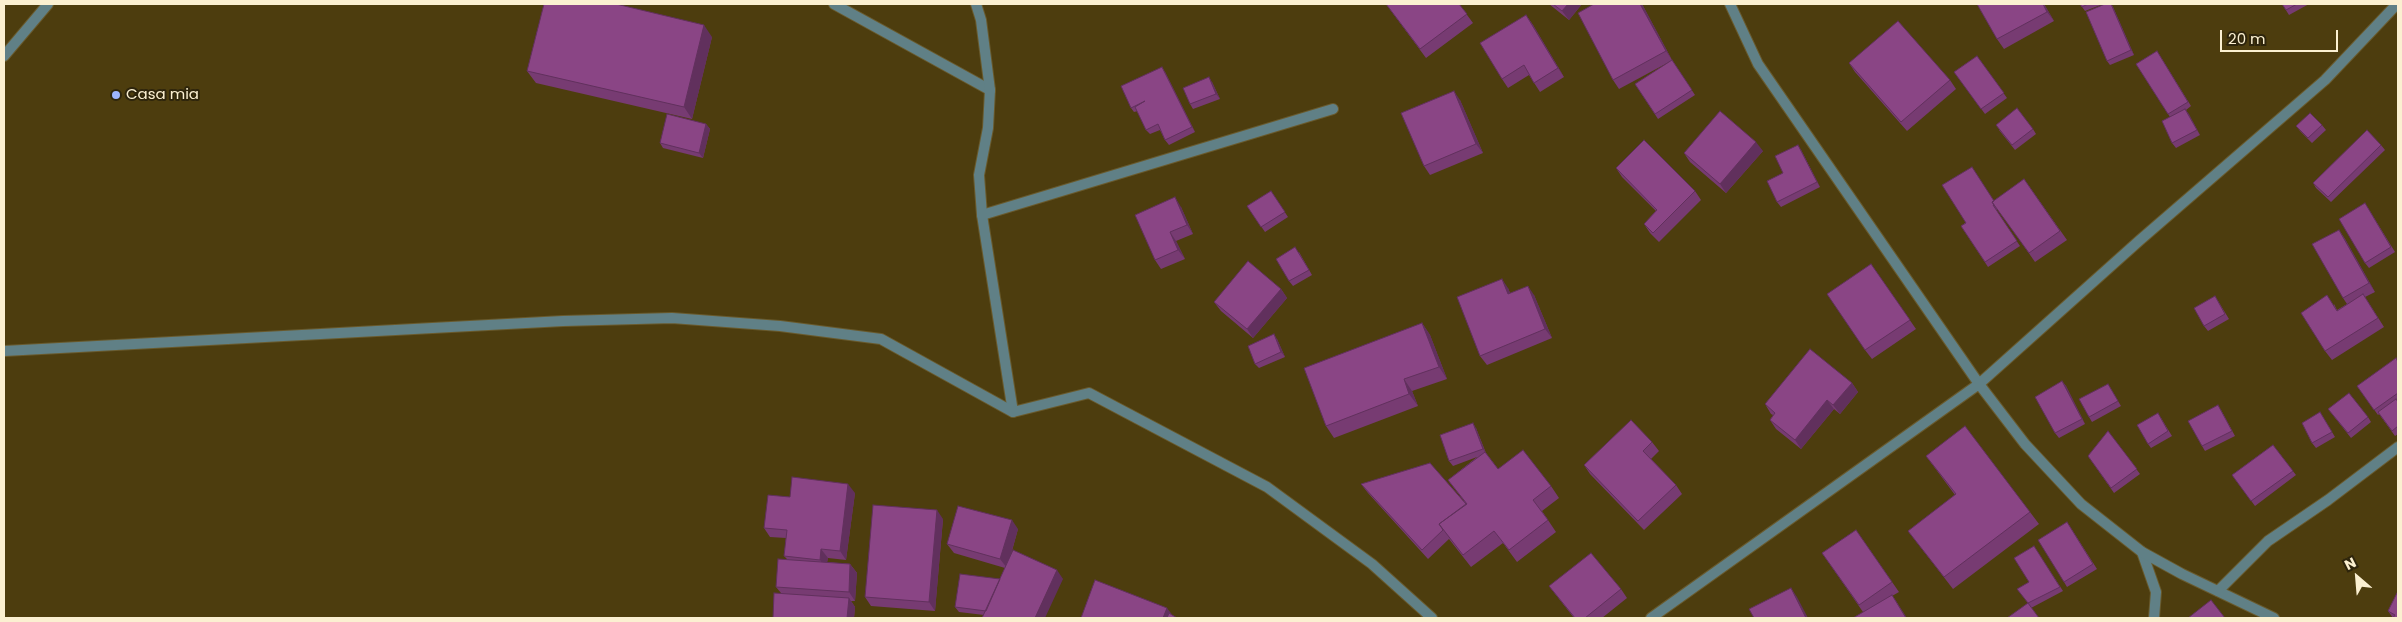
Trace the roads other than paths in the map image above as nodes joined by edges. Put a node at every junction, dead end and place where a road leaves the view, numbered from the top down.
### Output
1 (48, 4) edge
2 (834, 4) edge
3 (976, 4) edge
4 (1730, 4) edge
5 (2397, 4) edge
6 (4, 56) edge
7 (990, 90) junction
8 (1333, 109) dead end
9 (982, 215) junction
10 (4, 351) edge
11 (1979, 384) junction
12 (1013, 412) junction
13 (2398, 447) edge
14 (2142, 552) junction
15 (2218, 591) junction
16 (1432, 618) edge
17 (1651, 618) edge
18 (2154, 618) edge
19 (2274, 618) edge

1 - 6 street
2 - 7 street
3 - 7 street
4 - 11 street
5 - 11 street
7 - 9 street
8 - 9 street
9 - 12 street
10 - 12 street
11 - 14 street
11 - 17 street
12 - 16 street
13 - 15 street
14 - 15 street
14 - 18 street
15 - 19 street

